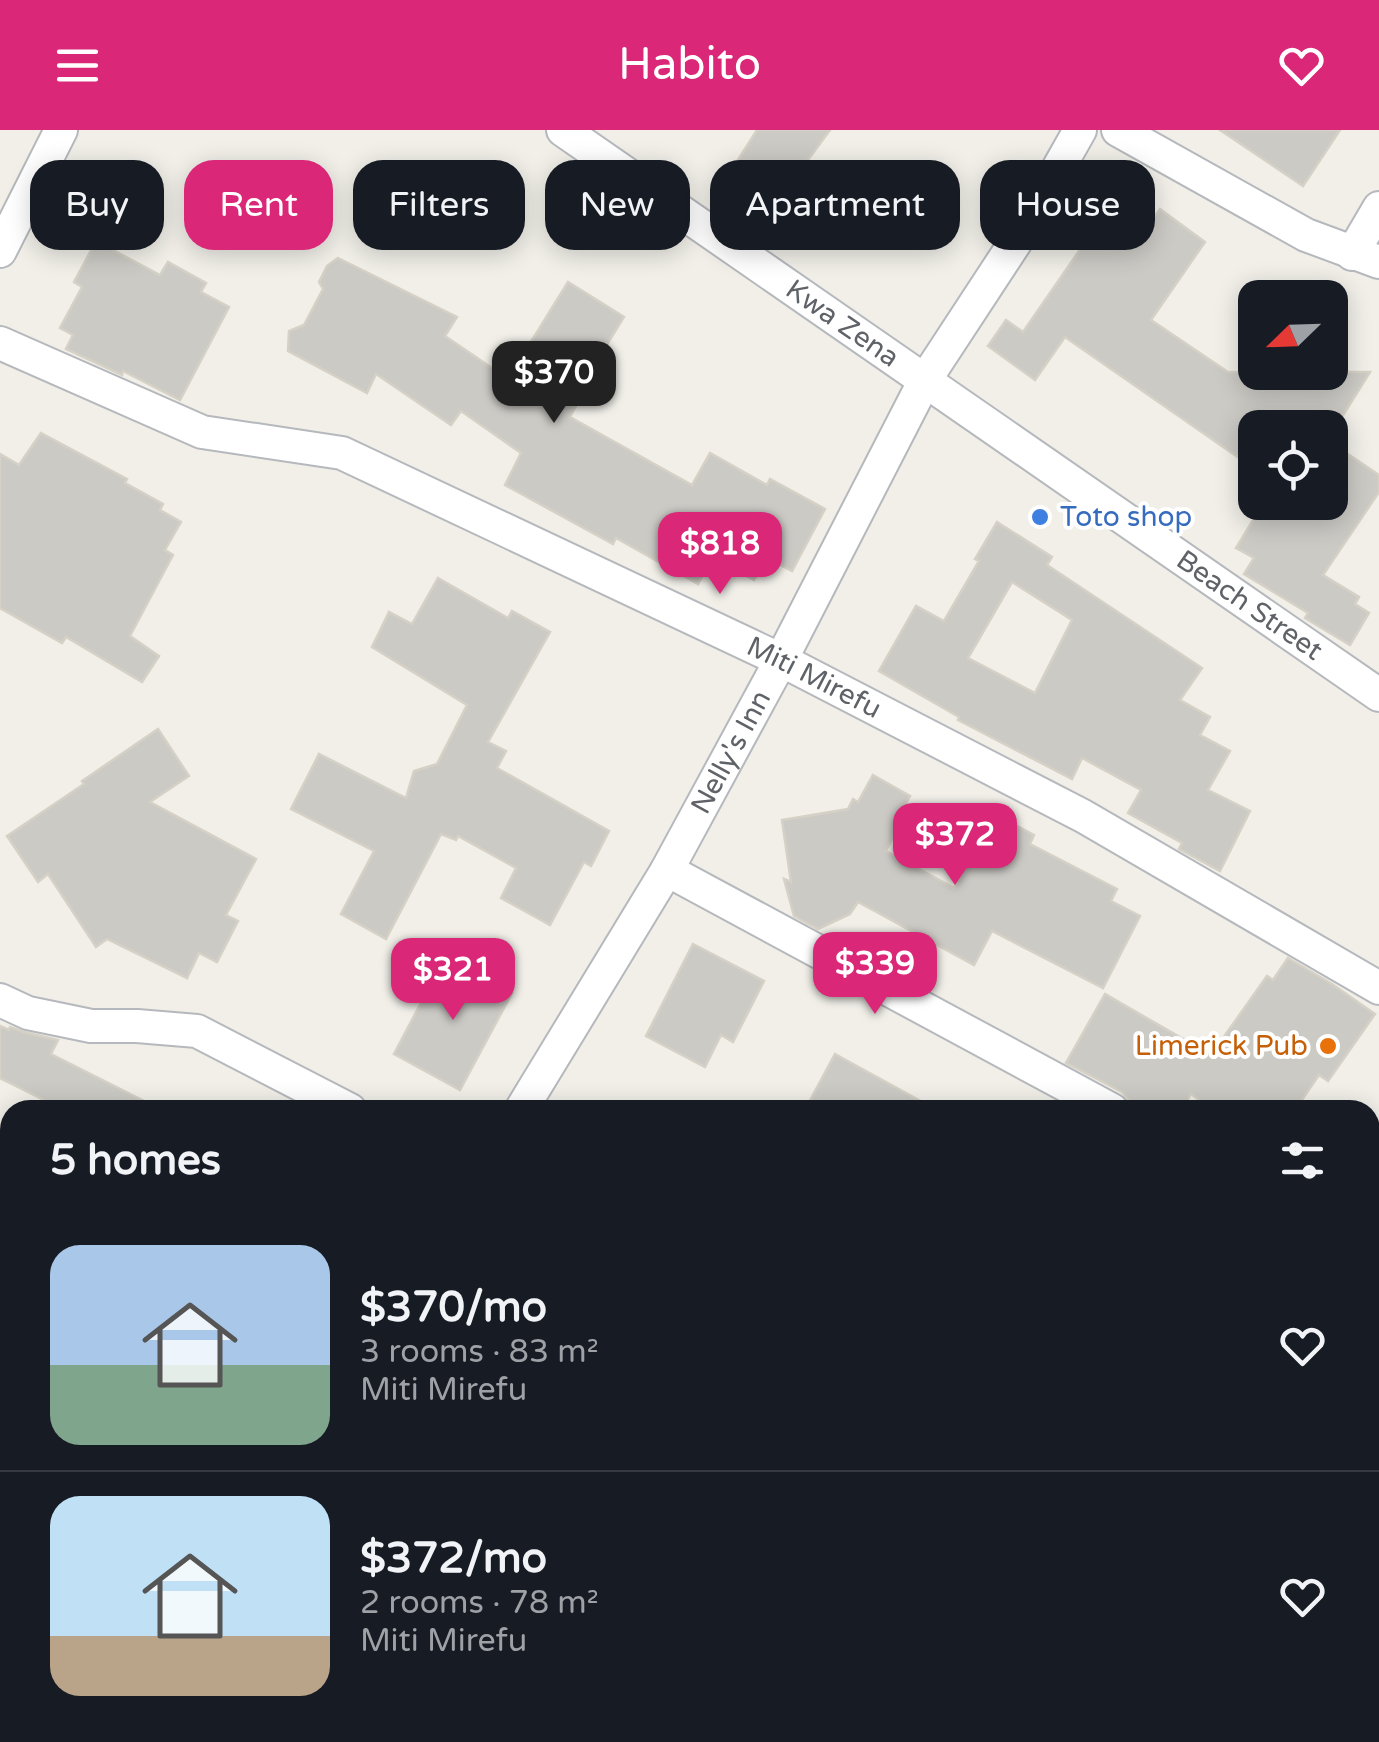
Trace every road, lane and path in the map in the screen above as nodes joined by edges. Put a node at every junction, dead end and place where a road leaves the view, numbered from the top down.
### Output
1 (61, 130) edge
2 (562, 130) edge
3 (1080, 130) edge
4 (1118, 130) edge
5 (1379, 208) edge
6 (0, 251) edge
7 (1366, 258) edge
8 (0, 343) edge
9 (925, 380) junction
10 (780, 660) junction
11 (1379, 694) edge
12 (667, 870) junction
13 (1379, 988) edge
14 (0, 1000) edge
15 (331, 1100) edge
16 (528, 1100) edge
17 (1093, 1100) edge

1 - 6 street
2 - 9 street, Kwa Zena
3 - 9 street, Nelly's Inn
4 - 7 street
5 - 7 street
8 - 10 street, Miti Mirefu
9 - 10 street, Nelly's Inn
9 - 11 street, Beach Street
10 - 12 street, Nelly's Inn
10 - 13 street, Miti Mirefu
12 - 16 street, Nelly's Inn
12 - 17 street
14 - 15 street

